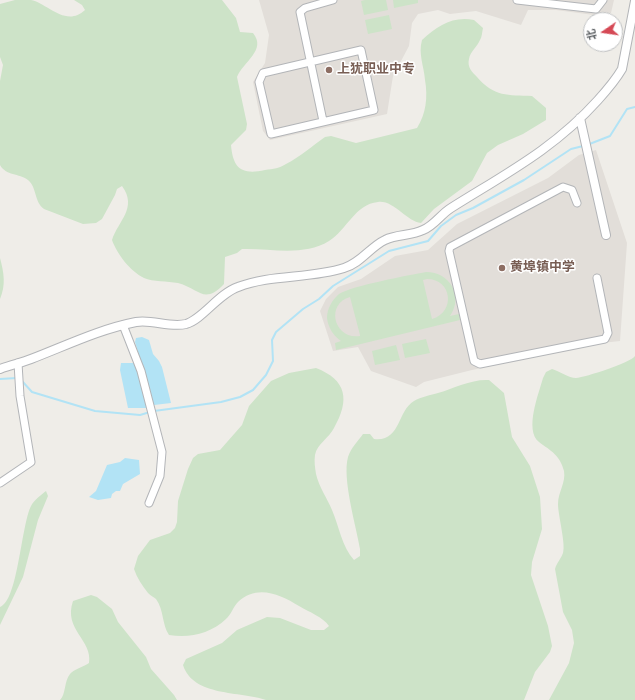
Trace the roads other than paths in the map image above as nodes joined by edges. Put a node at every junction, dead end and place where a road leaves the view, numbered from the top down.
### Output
1 (333, 0) edge
2 (517, 0) edge
3 (603, 0) edge
4 (548, 2) edge
5 (635, 2) edge
6 (626, 41) junction
7 (635, 43) edge
8 (310, 63) junction
9 (580, 118) junction
10 (323, 122) junction
11 (577, 204) dead end
12 (606, 235) dead end
13 (597, 278) dead end
14 (123, 325) junction
15 (18, 363) junction
16 (0, 369) edge
17 (0, 483) edge
18 (149, 503) dead end

1 - 8 street
2 - 4 street
3 - 4 street
5 - 6 street
6 - 7 street
6 - 9 street
8 - 10 street
8 - 10 street
8 - 10 street
9 - 12 street
9 - 14 street
11 - 13 street
14 - 15 street
14 - 18 street
15 - 16 street
15 - 17 street

